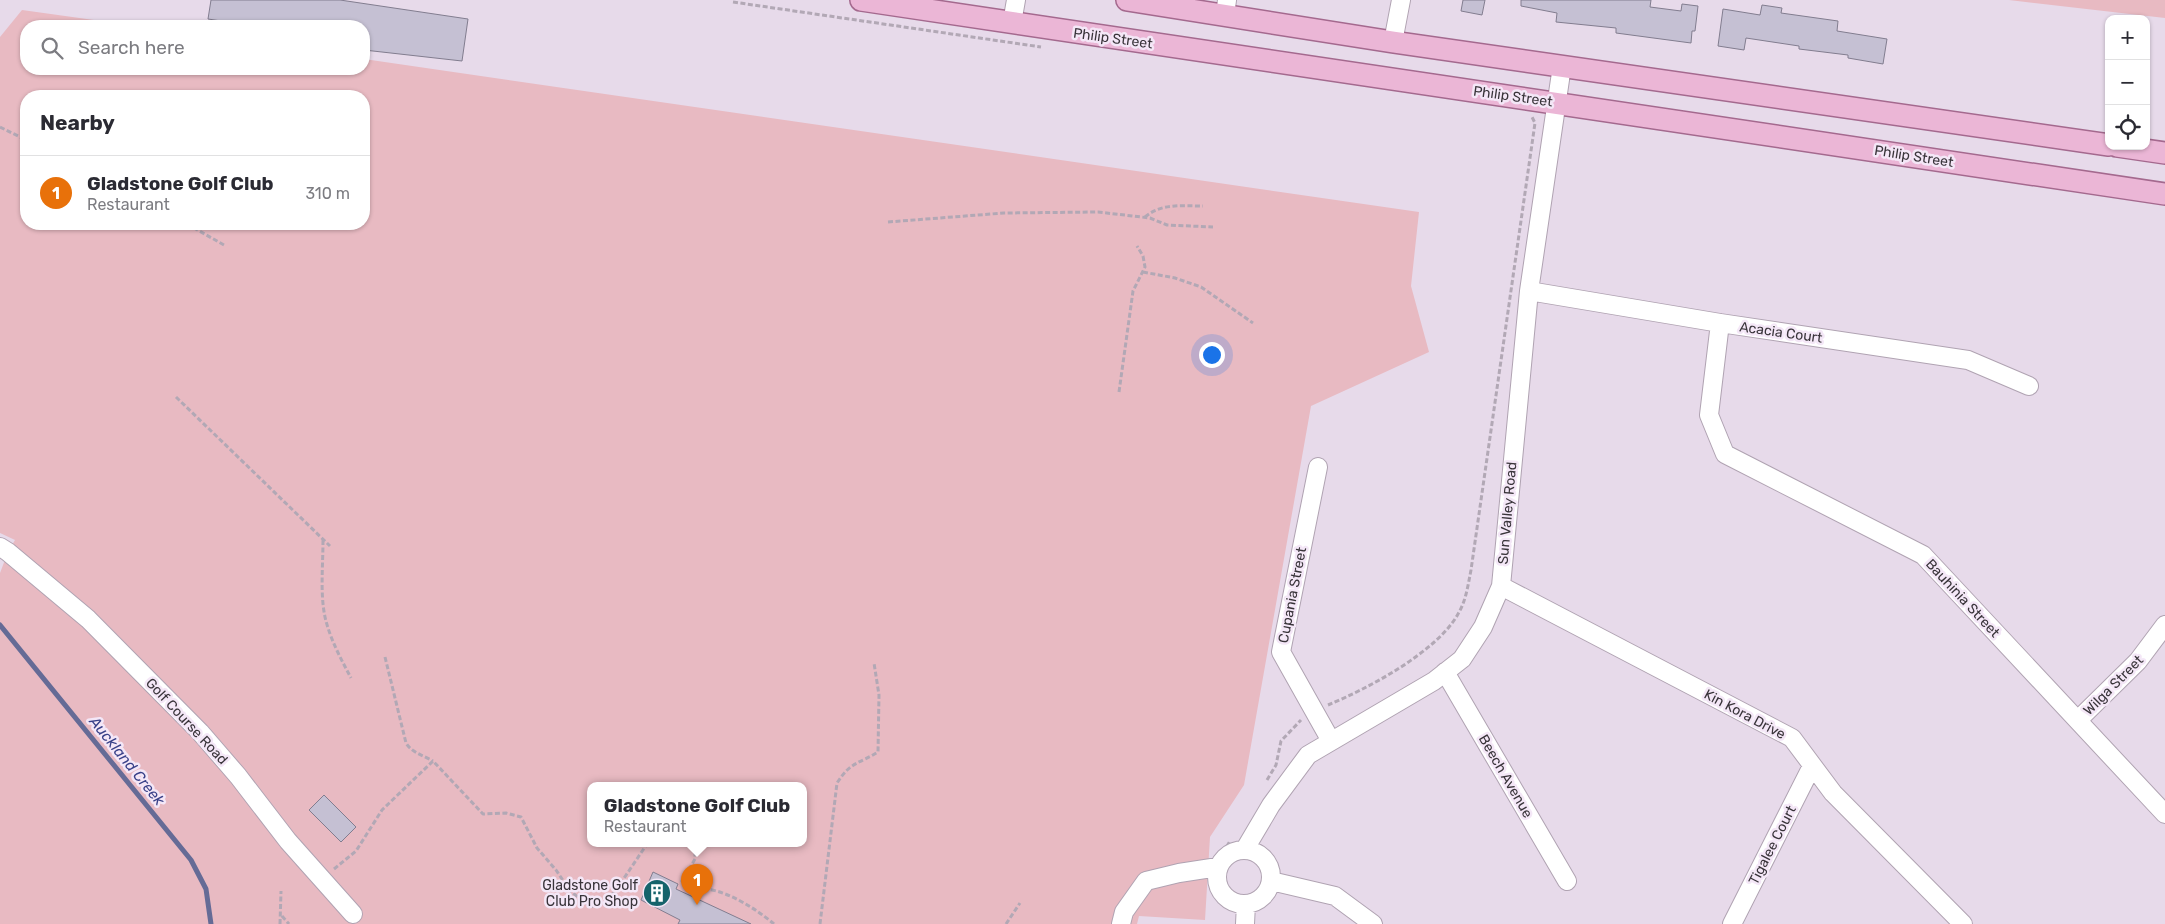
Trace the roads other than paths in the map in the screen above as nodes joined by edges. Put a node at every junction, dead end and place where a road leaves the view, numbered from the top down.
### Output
1 (861, 0) edge
2 (1016, 0) edge
3 (1127, 0) edge
4 (1401, 0) edge
5 (1226, 7) edge
6 (1012, 23) junction
7 (1393, 42) junction
8 (1562, 66) junction
9 (1557, 102) junction
10 (2105, 144) edge
11 (2142, 150) edge
12 (2165, 154) edge
13 (2165, 194) edge
14 (1529, 291) junction
15 (1720, 323) junction
16 (2029, 386) dead end
17 (1318, 467) dead end
18 (0, 547) edge
19 (1500, 586) junction
20 (2165, 625) edge
21 (1445, 672) junction
22 (2078, 720) junction
23 (1331, 742) junction
24 (1812, 766) junction
25 (2165, 814) edge
26 (1245, 849) junction
27 (1219, 861) junction
28 (1271, 881) junction
29 (1567, 881) dead end
30 (1246, 904) junction
31 (353, 914) dead end
32 (1121, 924) edge
33 (1245, 924) edge
34 (1373, 924) edge
35 (1732, 924) edge
36 (1963, 924) edge

1 - 6 main road, Philip Street
2 - 6 street
3 - 5 main road
4 - 7 street
5 - 7 main road
6 - 9 main road, Philip Street
7 - 8 main road
8 - 9 street, Sun Valley Road
8 - 10 main road
9 - 13 main road, Philip Street
9 - 14 street, Sun Valley Road
11 - 12 main road
14 - 15 street, Acacia Court
14 - 19 street, Sun Valley Road
15 - 16 street, Acacia Court
15 - 22 street, Bauhinia Street
17 - 23 street, Cupania Street
18 - 31 street, Golf Course Road
19 - 21 street, Sun Valley Road
19 - 24 street, Kin Kora Drive
20 - 22 street, Wilga Street
21 - 23 street, Sun Valley Road
21 - 29 street, Beech Avenue
22 - 25 street, Bauhinia Street
23 - 26 street, Sun Valley Road
24 - 35 street, Tigalee Court
24 - 36 street, Kin Kora Drive
26 - 27 street
26 - 28 street
27 - 30 street
27 - 32 street
28 - 30 street
28 - 34 street
30 - 33 street

